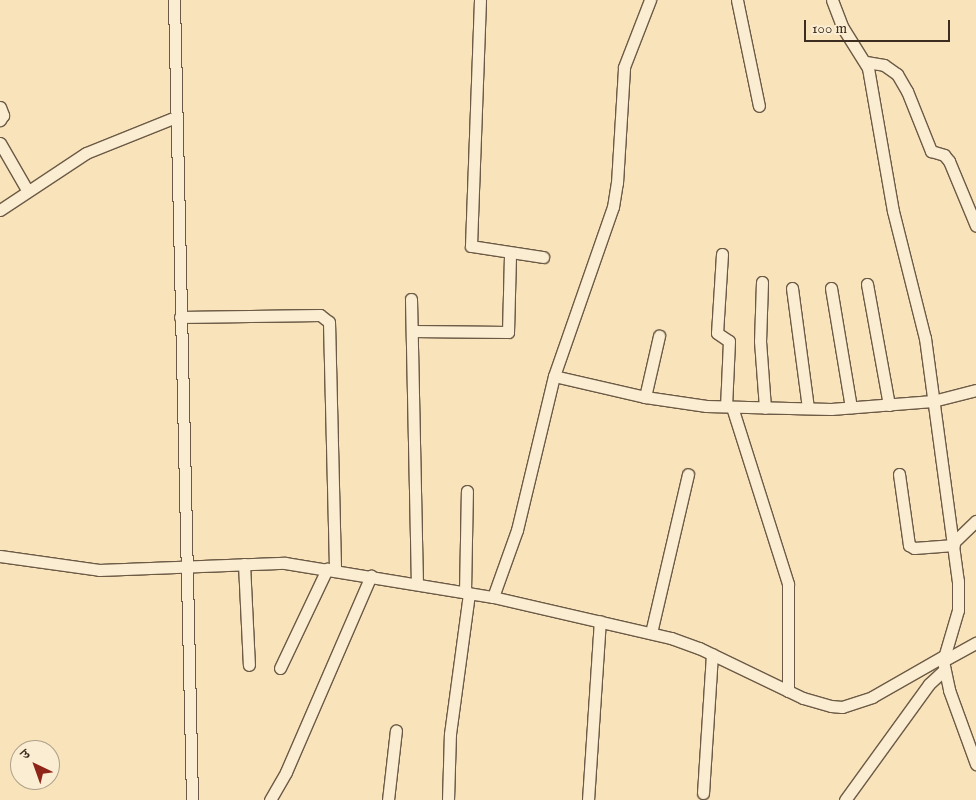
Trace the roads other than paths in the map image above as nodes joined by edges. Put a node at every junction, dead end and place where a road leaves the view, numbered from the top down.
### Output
1 (174, 0) edge
2 (480, 0) edge
3 (650, 0) edge
4 (737, 0) edge
5 (832, 0) edge
6 (866, 62) junction
7 (759, 106) dead end
8 (0, 108) edge
9 (176, 117) junction
10 (0, 120) edge
11 (0, 143) edge
12 (27, 190) junction
13 (0, 210) edge
14 (976, 226) edge
15 (510, 253) junction
16 (722, 254) dead end
17 (543, 256) dead end
18 (762, 282) dead end
19 (867, 284) dead end
20 (792, 288) dead end
21 (831, 288) dead end
22 (411, 298) dead end
23 (180, 317) junction
24 (412, 331) junction
25 (659, 336) dead end
26 (554, 376) junction
27 (976, 390) edge
28 (645, 396) junction
29 (933, 401) junction
30 (889, 405) junction
31 (729, 407) junction
32 (851, 407) junction
33 (765, 408) junction
34 (808, 408) junction
35 (688, 474) dead end
36 (899, 474) dead end
37 (467, 490) dead end
38 (976, 521) edge
39 (953, 544) junction
40 (0, 556) edge
41 (244, 564) junction
42 (185, 567) junction
43 (331, 570) junction
44 (372, 576) junction
45 (417, 584) junction
46 (467, 593) junction
47 (492, 597) junction
48 (600, 621) junction
49 (651, 632) junction
50 (976, 643) edge
51 (712, 654) junction
52 (944, 663) junction
53 (249, 665) dead end
54 (280, 668) dead end
55 (788, 691) junction
56 (396, 730) dead end
57 (976, 764) edge
58 (703, 793) dead end
59 (192, 800) edge
60 (270, 800) edge
61 (388, 800) edge
62 (448, 800) edge
63 (588, 800) edge
64 (845, 800) edge

1 - 9 street
2 - 15 street
3 - 26 street
4 - 7 street
5 - 6 street
6 - 14 street
6 - 29 street
8 - 10 street
9 - 12 street
9 - 23 street
11 - 12 street
12 - 13 street
15 - 17 street
15 - 24 street
16 - 31 street
18 - 33 street
19 - 30 street
20 - 34 street
21 - 32 street
22 - 24 street
23 - 42 street
23 - 43 street
24 - 45 street
25 - 28 street
26 - 28 street
26 - 47 street
27 - 29 street
28 - 31 street
29 - 30 street
29 - 39 street
30 - 32 street
31 - 33 street
31 - 55 street
32 - 34 street
33 - 34 street
35 - 49 street
36 - 39 street
37 - 46 street
38 - 39 street
39 - 52 street
40 - 42 street
41 - 42 street
41 - 43 street
41 - 53 street
42 - 59 street
43 - 44 street
43 - 54 street
44 - 45 street
44 - 60 street
45 - 46 street
46 - 47 street
46 - 62 street
47 - 48 street
48 - 49 street
48 - 63 street
49 - 51 street
50 - 52 street
51 - 55 street
51 - 58 street
52 - 55 street
52 - 57 street
52 - 64 street
56 - 61 street

